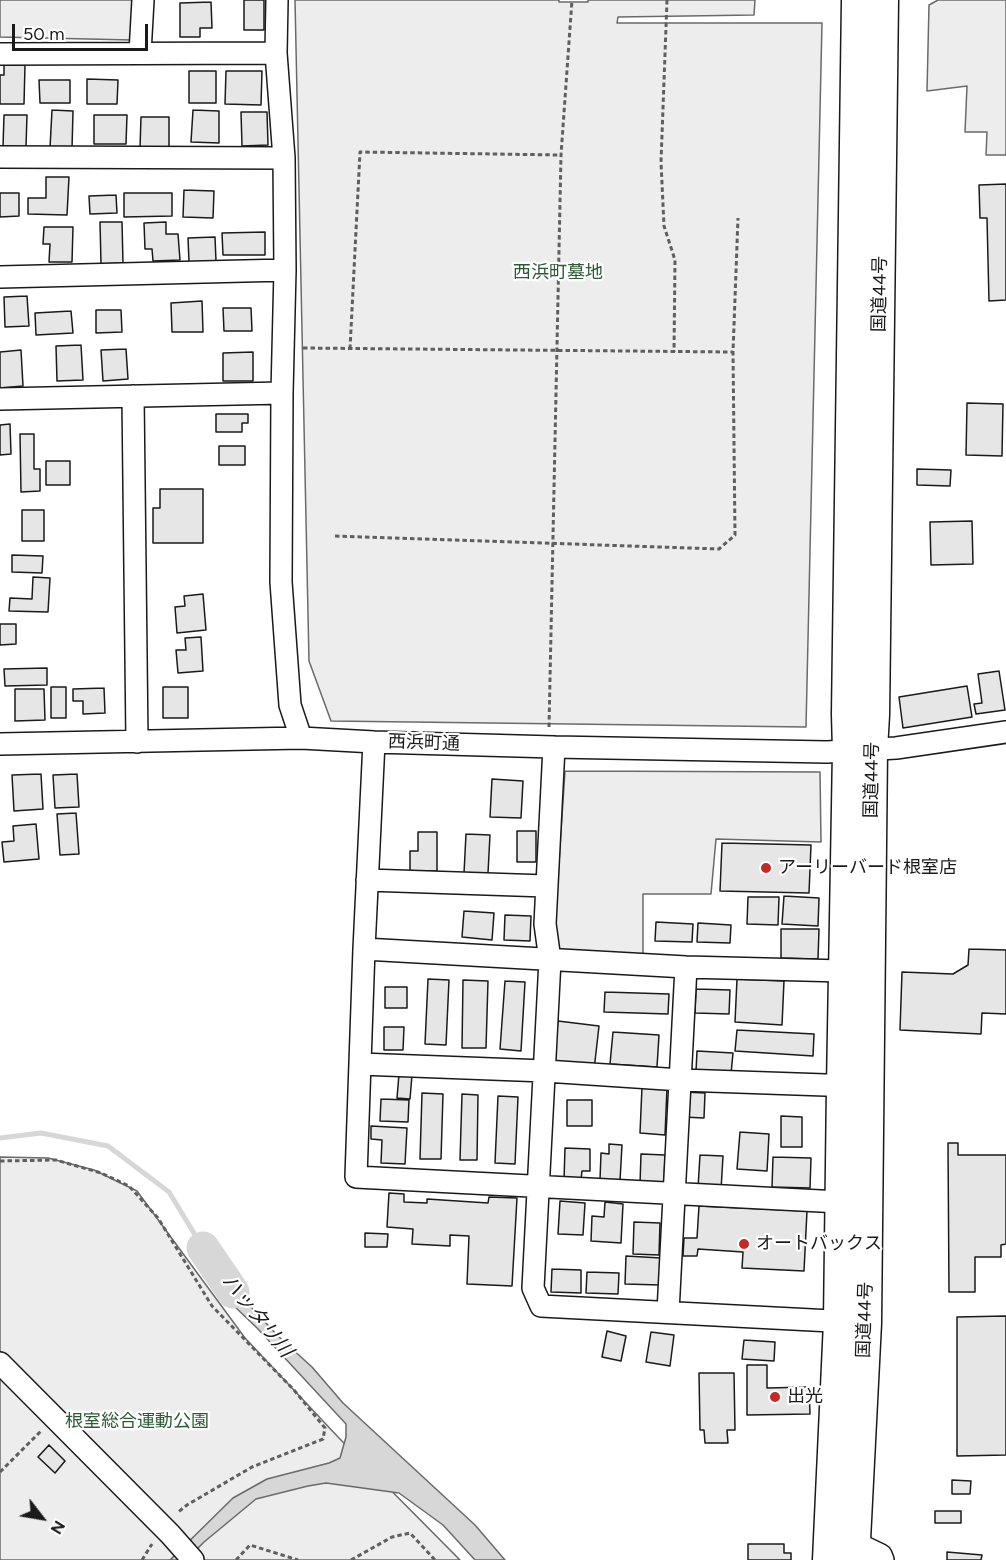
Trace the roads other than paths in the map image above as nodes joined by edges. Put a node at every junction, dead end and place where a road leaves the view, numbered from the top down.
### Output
1 (142, 0) edge
2 (277, 0) edge
3 (857, 0) edge
4 (883, 0) edge
5 (140, 53) junction
6 (276, 53) junction
7 (0, 54) edge
8 (0, 157) edge
9 (284, 158) junction
10 (285, 270) junction
11 (0, 277) edge
12 (282, 393) junction
13 (133, 396) junction
14 (0, 399) edge
15 (1006, 732) edge
16 (301, 738) junction
17 (137, 742) junction
18 (375, 742) junction
19 (0, 744) edge
20 (551, 747) junction
21 (860, 750) junction
22 (367, 880) junction
23 (546, 886) junction
24 (364, 949) junction
25 (550, 960) junction
26 (686, 967) junction
27 (843, 972) junction
28 (360, 1064) junction
29 (545, 1071) junction
30 (681, 1080) junction
31 (855, 1087) junction
32 (538, 1187) junction
33 (675, 1194) junction
34 (840, 1202) junction
35 (668, 1312) junction
36 (853, 1322) junction
37 (0, 1363) edge
38 (841, 1551) edge
39 (194, 1560) edge
40 (883, 1560) edge

1 - 5 street
2 - 6 street
3 - 21 highway, 国道44号
4 - 21 highway, 国道44号
5 - 6 street
5 - 7 street
6 - 9 street
8 - 9 street
9 - 10 street
10 - 11 street
10 - 12 street
12 - 13 street
12 - 16 street
13 - 14 street
13 - 17 street
15 - 21 street, 西浜町通
16 - 17 street, 西浜町通
16 - 18 street, 西浜町通
17 - 19 street, 西浜町通
18 - 20 street, 西浜町通
18 - 22 street
20 - 21 street, 西浜町通
20 - 23 street
21 - 27 highway, 国道44号
21 - 31 highway, 国道44号
22 - 23 street
22 - 24 street
23 - 25 street
24 - 25 street
24 - 28 street
25 - 26 street
25 - 29 street
26 - 27 street
26 - 30 street
27 - 31 highway, 国道44号
28 - 29 street
28 - 32 street
29 - 30 street
29 - 32 street
30 - 31 street
30 - 33 street
31 - 34 highway, 国道44号
31 - 36 highway, 国道44号
32 - 33 street
32 - 35 street
33 - 34 street
33 - 35 street
34 - 36 highway, 国道44号
35 - 36 street
36 - 38 highway, 国道44号
37 - 39 street
38 - 40 street

